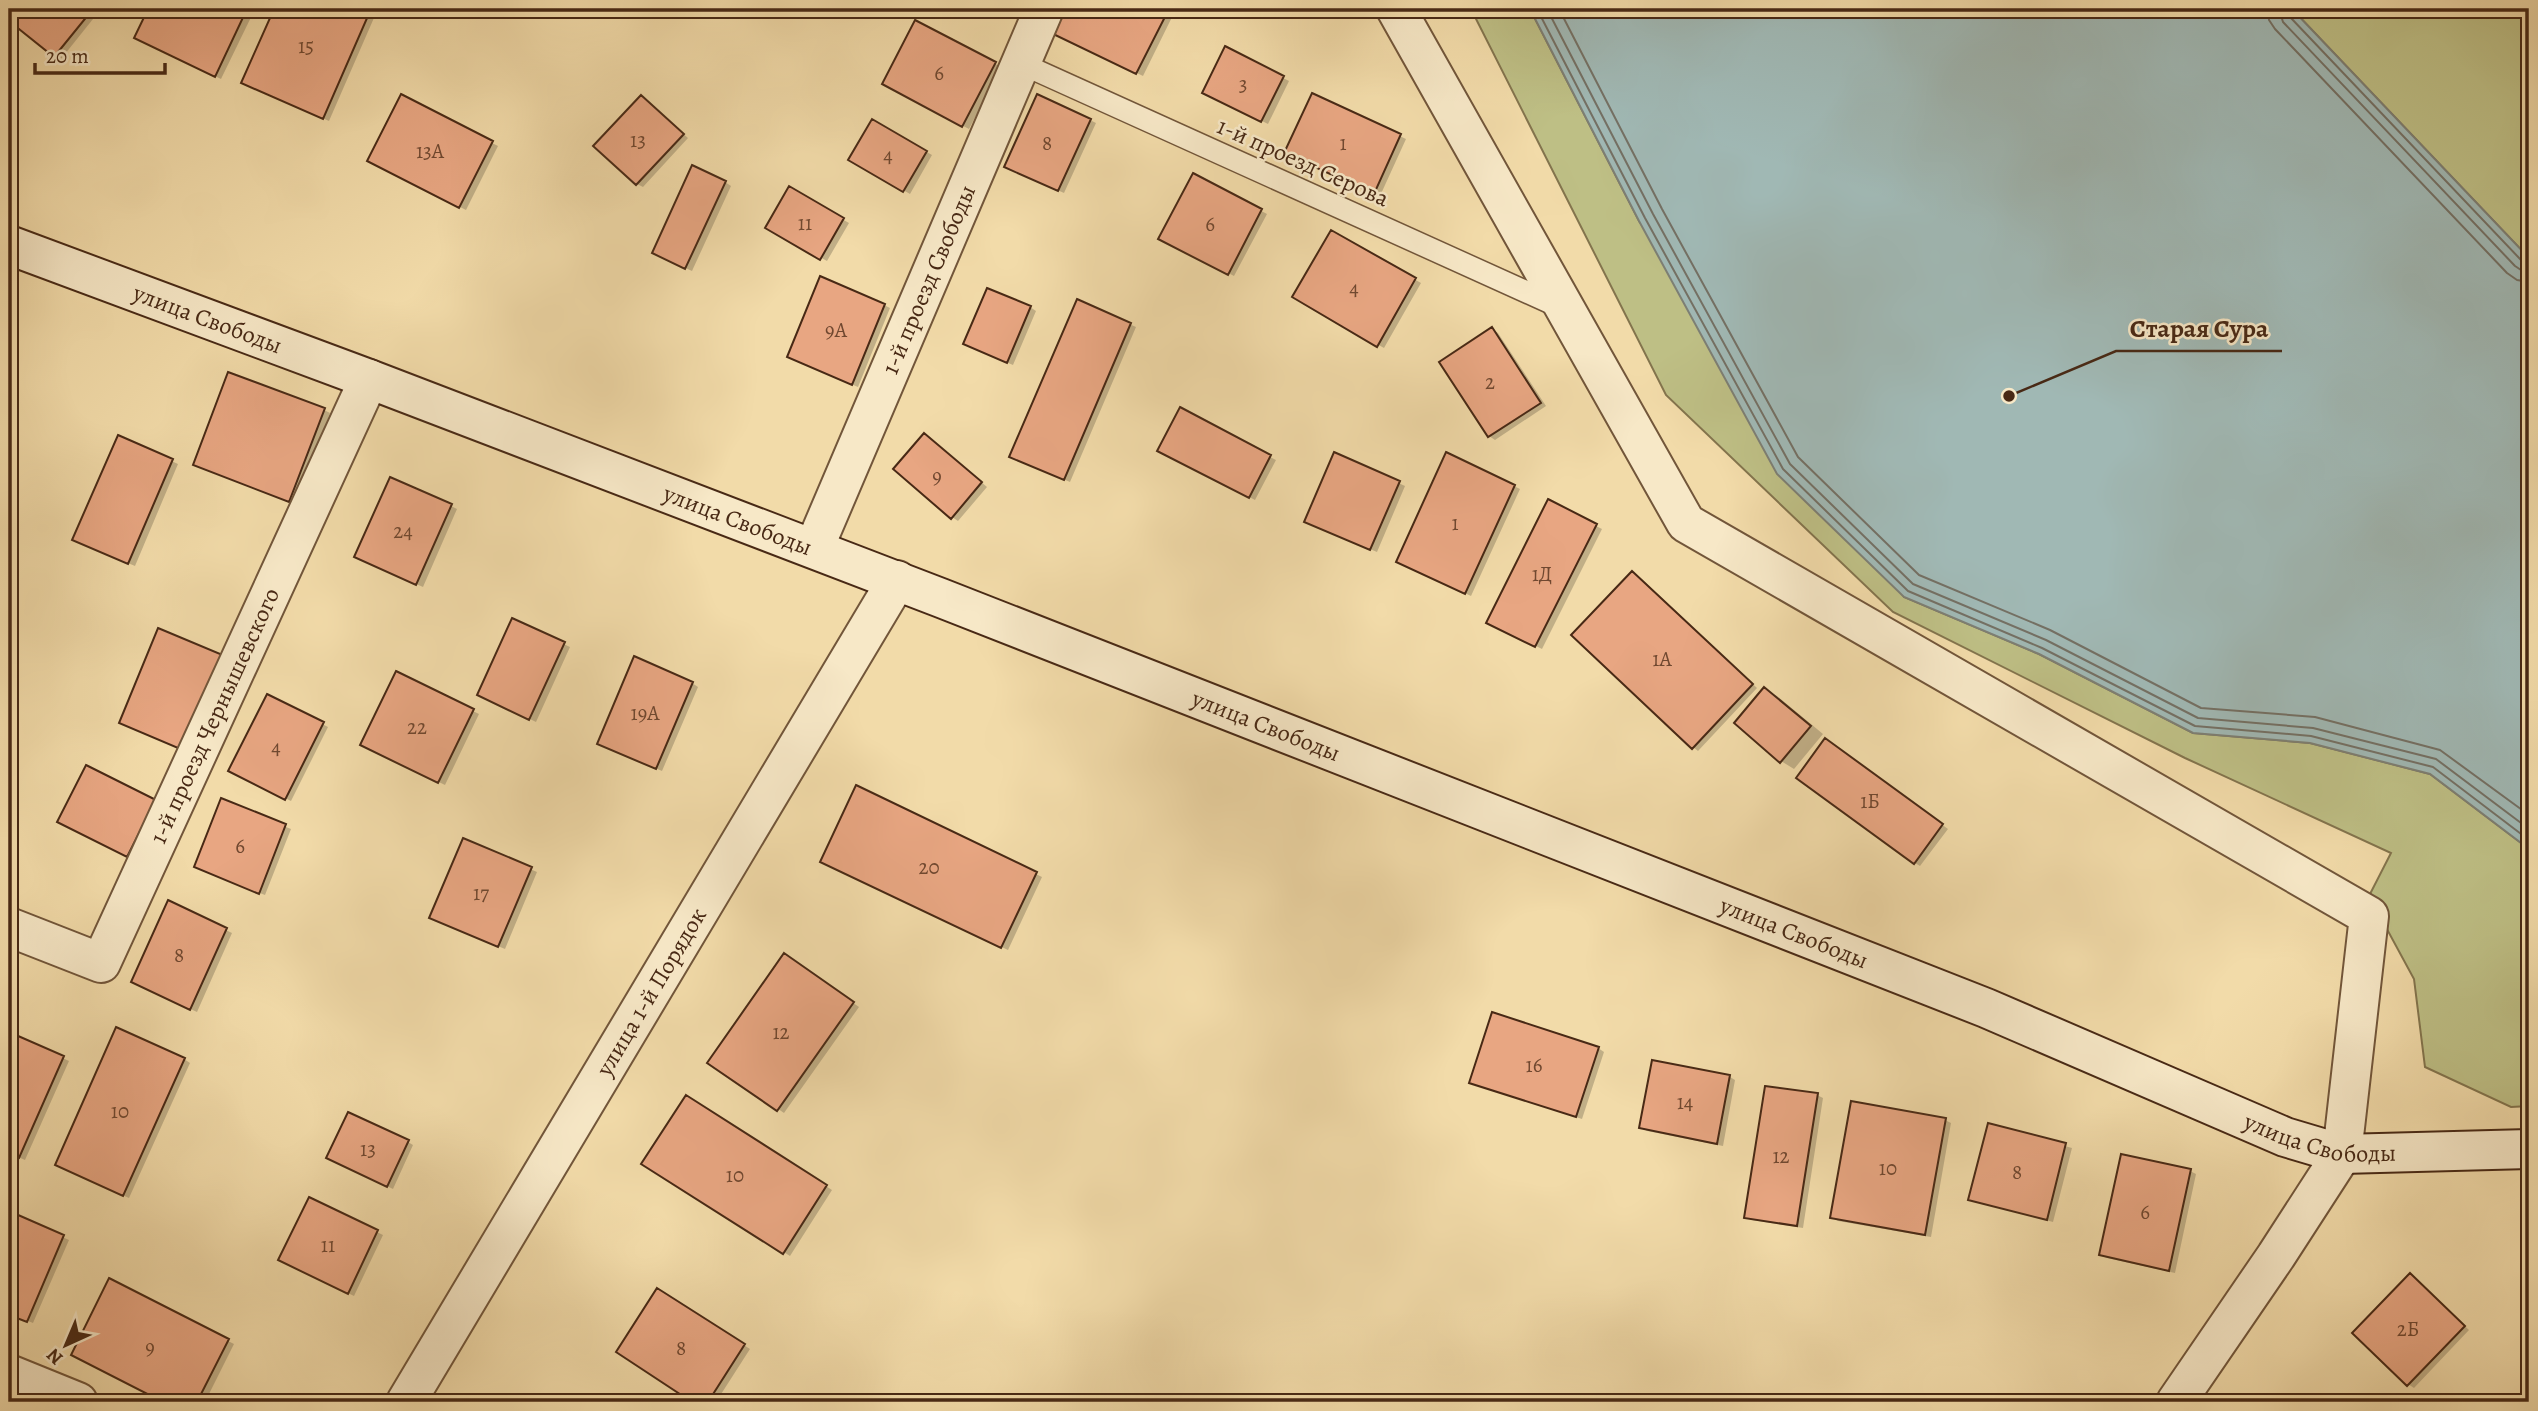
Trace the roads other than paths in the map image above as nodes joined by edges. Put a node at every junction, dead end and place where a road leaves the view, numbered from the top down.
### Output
1 (1044, 9) edge
2 (1396, 9) edge
3 (1020, 63) junction
4 (9, 245) edge
5 (1563, 309) junction
6 (369, 379) junction
7 (814, 548) junction
8 (898, 580) junction
9 (9, 927) edge
10 (2529, 1149) edge
11 (2342, 1154) junction
12 (9, 1374) edge
13 (78, 1402) edge
14 (405, 1402) edge
15 (2176, 1402) edge

1 - 3 street, 1-й проезд Свободы
2 - 5 street
3 - 5 lane, 1-й проезд Серова
3 - 7 street, 1-й проезд Свободы
4 - 6 street, улица Свободы
5 - 11 street
6 - 7 street, улица Свободы
6 - 9 street, 1-й проезд Чернышевского
7 - 8 street, улица Свободы
8 - 11 street, улица Свободы
8 - 14 street, улица 1-й Порядок
10 - 11 street, улица Свободы
11 - 15 street
12 - 13 street

